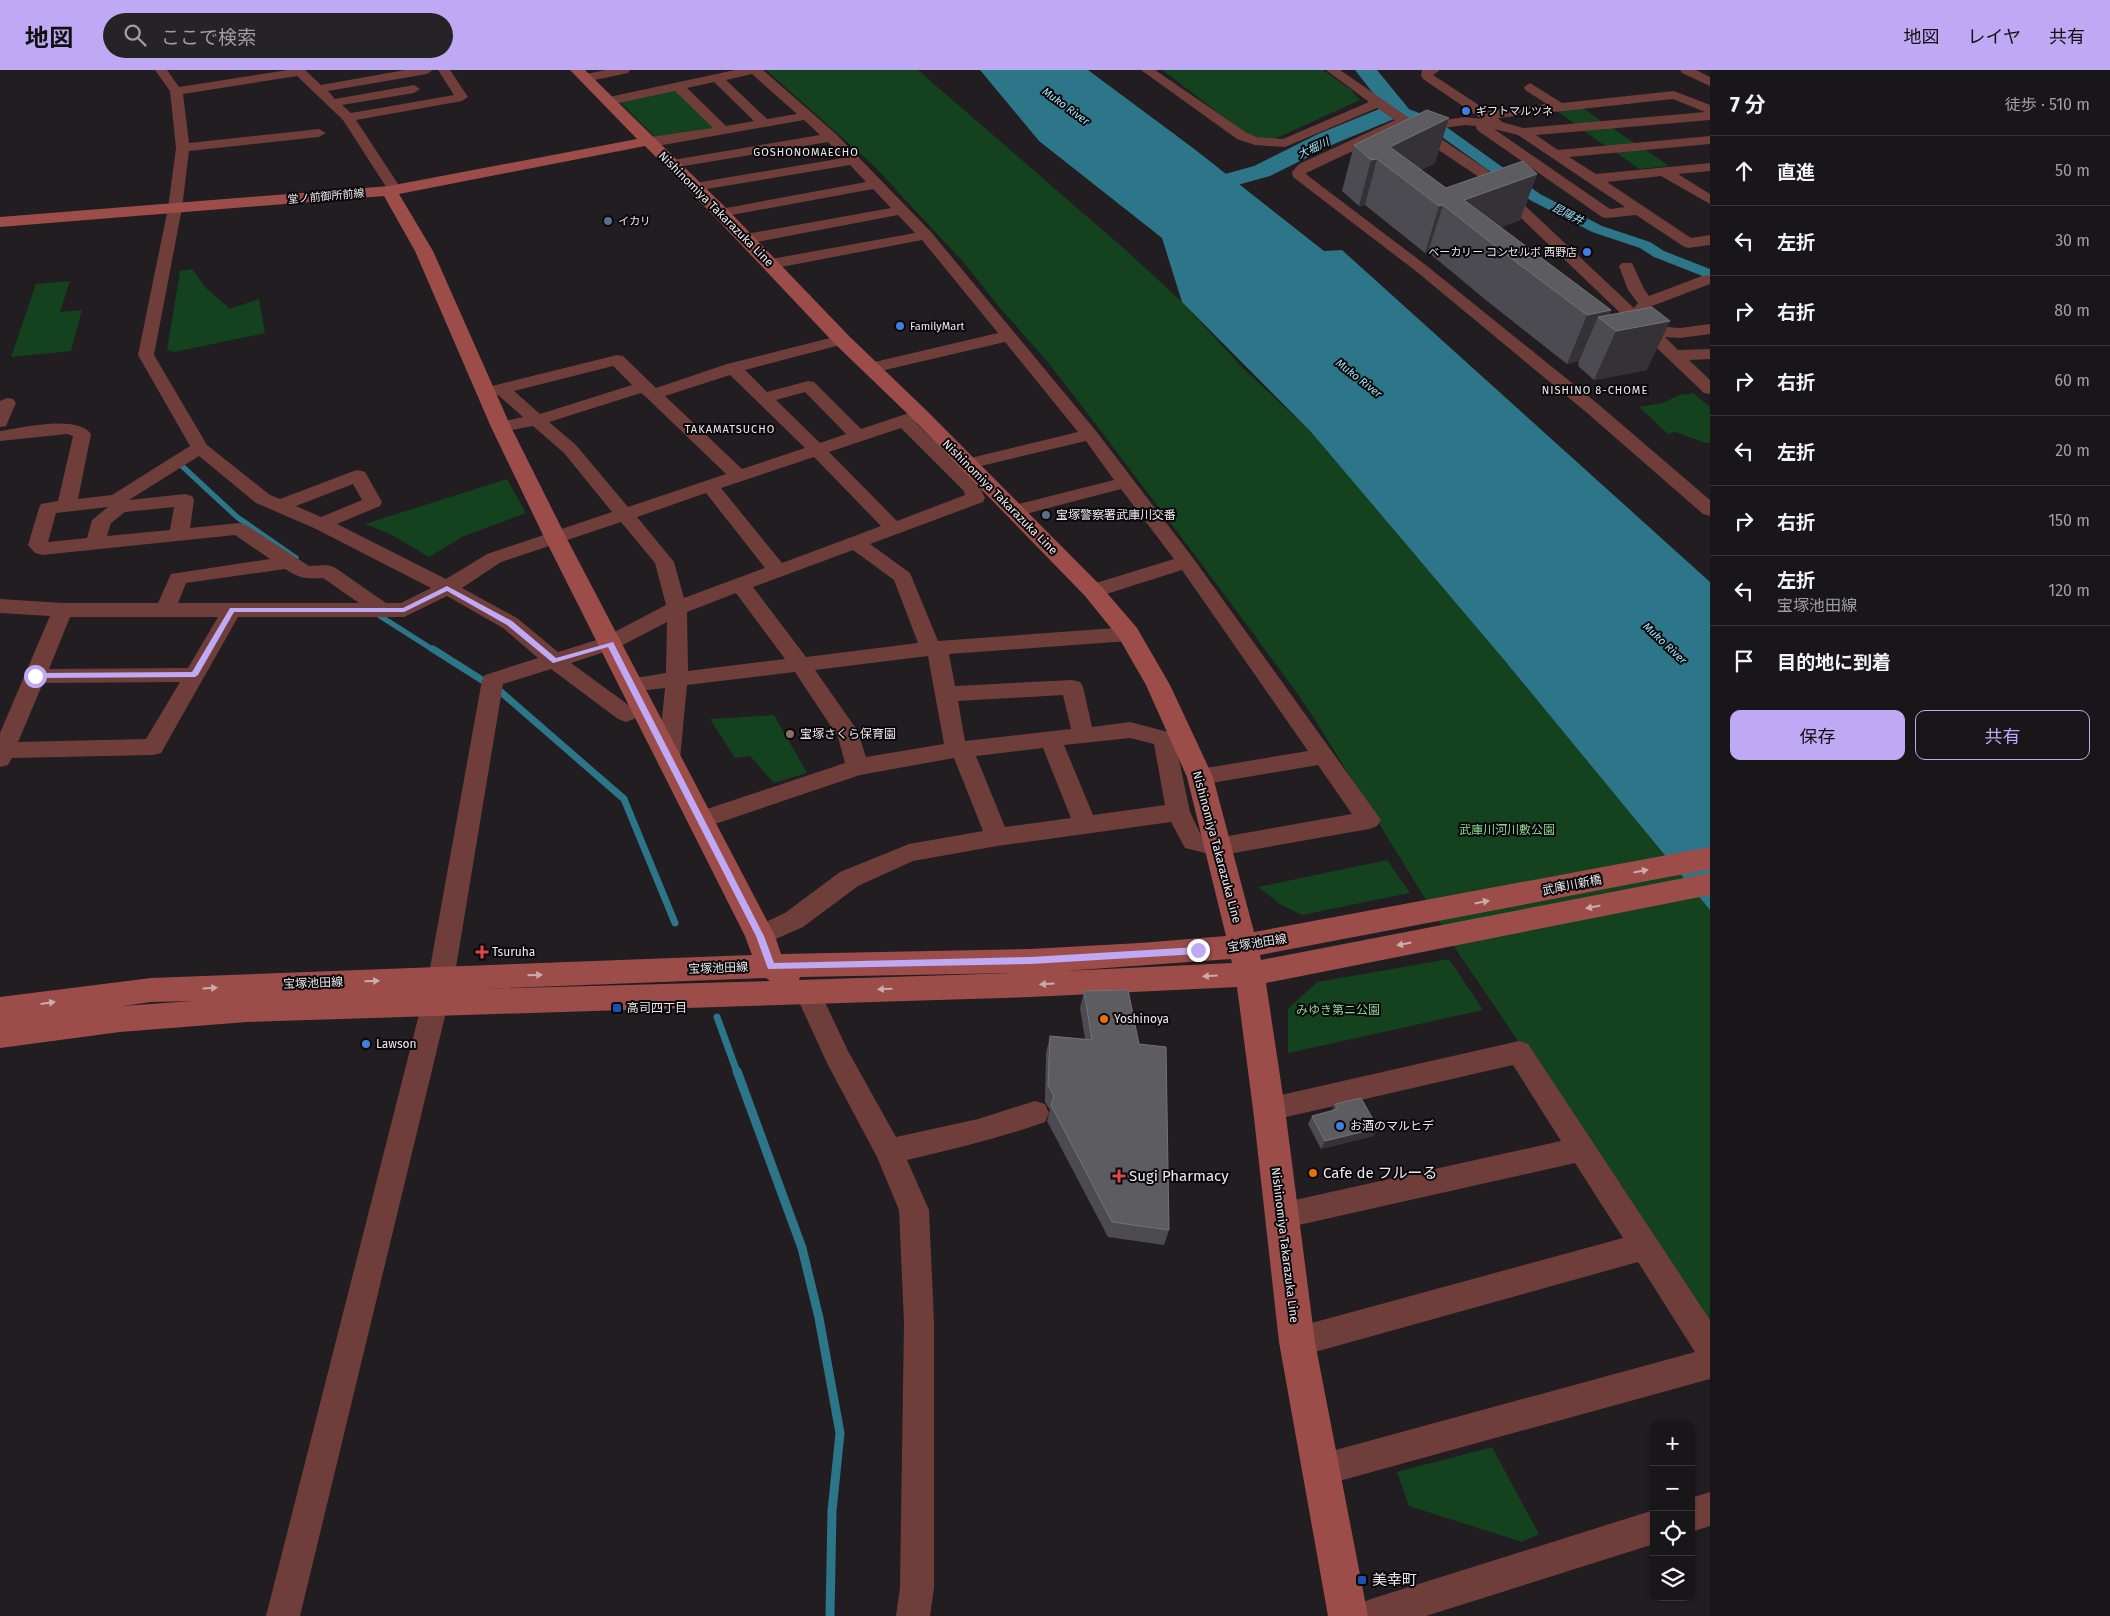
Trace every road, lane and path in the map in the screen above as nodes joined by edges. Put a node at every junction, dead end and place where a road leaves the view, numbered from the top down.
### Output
1 (161, 70) edge
2 (427, 70) edge
3 (444, 70) edge
4 (624, 70) edge
5 (754, 70) edge
6 (1147, 70) edge
7 (1332, 70) edge
8 (1434, 70) edge
9 (1686, 70) edge
10 (299, 71) edge
11 (581, 74) edge
12 (362, 76) edge
13 (716, 78) junction
14 (1710, 82) edge
15 (453, 83) junction
16 (678, 86) junction
17 (1530, 87) dead end
18 (318, 89) junction
19 (176, 91) junction
20 (609, 101) junction
21 (332, 103) junction
22 (1379, 104) junction
23 (1560, 107) junction
24 (1710, 110) edge
25 (323, 116) dead end
26 (345, 116) junction
27 (807, 116) junction
28 (1710, 116) edge
29 (1480, 119) junction
30 (764, 123) junction
31 (1408, 123) junction
32 (722, 130) junction
33 (1523, 132) junction
34 (319, 134) dead end
35 (831, 137) junction
36 (1710, 140) edge
37 (649, 142) junction
38 (182, 148) junction
39 (1556, 154) junction
40 (853, 160) junction
41 (672, 164) junction
42 (1710, 167) edge
43 (1664, 172) junction
44 (1593, 179) junction
45 (877, 184) junction
46 (695, 187) junction
47 (392, 190) junction
48 (1710, 200) edge
49 (175, 208) junction
50 (902, 210) junction
51 (1638, 210) junction
52 (720, 213) junction
53 (0, 222) edge
54 (926, 235) junction
55 (746, 238) junction
56 (1710, 240) edge
57 (770, 264) junction
58 (1627, 266) dead end
59 (1708, 280) dead end
60 (1646, 303) junction
61 (1634, 318) junction
62 (1710, 329) edge
63 (1648, 331) junction
64 (1008, 336) junction
65 (842, 340) junction
66 (1710, 354) edge
67 (1673, 355) junction
68 (733, 368) junction
69 (872, 368) junction
70 (1710, 388) edge
71 (649, 390) junction
72 (494, 391) junction
73 (764, 398) junction
74 (0, 405) edge
75 (912, 418) junction
76 (537, 420) junction
77 (0, 422) edge
78 (502, 428) junction
79 (1090, 435) junction
80 (0, 436) edge
81 (858, 436) junction
82 (200, 448) junction
83 (817, 450) junction
84 (968, 464) junction
85 (739, 476) junction
86 (1124, 482) junction
87 (710, 486) junction
88 (119, 503) junction
89 (67, 505) junction
90 (282, 505) junction
91 (1014, 510) junction
92 (1710, 510) edge
93 (626, 514) junction
94 (321, 524) junction
95 (892, 528) junction
96 (179, 535) junction
97 (555, 537) junction
98 (854, 542) junction
99 (95, 544) junction
100 (289, 562) junction
101 (1186, 562) junction
102 (777, 570) junction
103 (740, 584) junction
104 (447, 588) junction
105 (1093, 591) junction
106 (0, 606) edge
107 (677, 608) junction
108 (380, 609) junction
109 (63, 610) junction
110 (165, 610) junction
111 (232, 610) junction
112 (1129, 634) junction
113 (610, 643) junction
114 (934, 648) junction
115 (555, 661) junction
116 (800, 664) junction
117 (195, 675) junction
118 (35, 676) junction
119 (677, 679) junction
120 (631, 685) junction
121 (946, 694) junction
122 (626, 714) dead end
123 (1083, 735) junction
124 (1050, 738) junction
125 (1176, 742) junction
126 (959, 749) junction
127 (2, 755) edge
128 (1323, 756) junction
129 (669, 758) junction
130 (858, 767) junction
131 (1200, 778) junction
132 (1178, 812) junction
133 (700, 820) junction
134 (1085, 825) junction
135 (997, 837) junction
136 (1217, 847) junction
137 (1710, 858) edge
138 (1710, 884) edge
139 (1434, 912) joint
140 (760, 936) junction
141 (1246, 960) junction
142 (771, 966) junction
143 (438, 991) junction
144 (808, 992) junction
145 (0, 1010) edge
146 (0, 1035) edge
147 (1269, 1109) junction
148 (1035, 1113) dead end
149 (1582, 1149) junction
150 (888, 1151) junction
151 (1281, 1216) junction
152 (1644, 1246) junction
153 (1297, 1342) junction
154 (1710, 1347) edge
155 (1710, 1363) edge
156 (1321, 1470) junction
157 (1710, 1509) edge
158 (1695, 1514) edge
159 (1650, 1528) edge
160 (283, 1616) edge
161 (913, 1616) edge
162 (1348, 1616) edge
163 (1371, 1616) edge

1 - 19 street
2 - 12 street
3 - 15 street
4 - 11 street
5 - 13 street
5 - 27 street
6 - 22 street
7 - 22 street
8 - 29 street
9 - 14 street
10 - 18 street
10 - 19 street
11 - 20 street, Nishinomiya Takarazuka Line
12 - 18 street
13 - 16 street
13 - 30 street
15 - 21 street
15 - 26 street
16 - 20 street
16 - 32 street
17 - 23 street
18 - 21 street
19 - 38 street
20 - 37 street, Nishinomiya Takarazuka Line
21 - 26 street
22 - 31 street
23 - 24 street
23 - 29 street
25 - 26 street
26 - 47 street
27 - 30 street
27 - 35 street
28 - 33 street
29 - 31 street
29 - 33 street
29 - 51 street
30 - 32 street
31 - 61 street
31 - 92 street
32 - 37 street
33 - 39 street
34 - 38 street
35 - 40 street
35 - 41 street
36 - 39 street
37 - 41 street, Nishinomiya Takarazuka Line
37 - 47 street, 堂ノ前御所前線
38 - 49 street
39 - 44 street
40 - 45 street
40 - 46 street
41 - 46 street, Nishinomiya Takarazuka Line
42 - 43 street
43 - 44 street
43 - 48 street
44 - 51 street
45 - 50 street
45 - 52 street
46 - 52 street, Nishinomiya Takarazuka Line
47 - 49 street, 堂ノ前御所前線
47 - 72 street
49 - 53 street, 堂ノ前御所前線
49 - 82 street
50 - 54 street
50 - 55 street
51 - 56 street
52 - 55 street, Nishinomiya Takarazuka Line
54 - 57 street
54 - 64 street
55 - 57 street, Nishinomiya Takarazuka Line
57 - 65 street, Nishinomiya Takarazuka Line
58 - 60 street
59 - 60 street
60 - 61 street
61 - 63 street
62 - 63 street
63 - 67 street
64 - 69 street
64 - 79 street
65 - 68 street
65 - 69 street, Nishinomiya Takarazuka Line
66 - 67 street
67 - 70 street
68 - 71 street
68 - 73 street
69 - 75 street, Nishinomiya Takarazuka Line
71 - 72 street
71 - 76 street
71 - 85 street
72 - 76 street
72 - 78 street
73 - 81 street
73 - 83 street
74 - 77 street
75 - 81 street
75 - 84 street, Nishinomiya Takarazuka Line
75 - 95 street
76 - 78 street
76 - 93 street
78 - 97 street
79 - 84 street
79 - 86 street
80 - 89 street
81 - 83 street
82 - 88 street
82 - 90 street
83 - 85 street
83 - 95 street
84 - 91 street, Nishinomiya Takarazuka Line
85 - 87 street
86 - 91 street
86 - 101 street
87 - 93 street
87 - 102 street
88 - 89 street
88 - 96 street
88 - 99 street
89 - 99 street
90 - 94 street
90 - 94 street
91 - 105 street, Nishinomiya Takarazuka Line
93 - 97 street
93 - 107 street
94 - 104 street
95 - 98 street
96 - 99 street
96 - 100 street
97 - 104 street
97 - 113 street
98 - 102 street
98 - 114 street
100 - 108 street
100 - 110 street
101 - 105 street
101 - 128 street
102 - 103 street
103 - 107 street
103 - 116 street
104 - 108 street
104 - 115 street
105 - 112 street, Nishinomiya Takarazuka Line
106 - 109 street
107 - 113 street
107 - 119 street
108 - 111 street
109 - 110 street
109 - 118 street
110 - 111 street
111 - 117 street
112 - 114 street
112 - 125 street, Nishinomiya Takarazuka Line
113 - 115 street
113 - 120 street
114 - 116 street
114 - 121 street
115 - 122 street
115 - 143 street
116 - 119 street
116 - 130 street
117 - 118 street
117 - 127 street
118 - 127 street
119 - 120 street
119 - 129 street
120 - 129 street
121 - 123 street
121 - 126 street
123 - 124 street
123 - 125 street
124 - 126 street
124 - 134 street
125 - 131 street, Nishinomiya Takarazuka Line
125 - 132 street
126 - 130 street
126 - 135 street
128 - 131 street
128 - 136 street
129 - 133 street
130 - 133 street
131 - 136 street, Nishinomiya Takarazuka Line
132 - 134 street
132 - 136 street
133 - 140 street
134 - 135 street
135 - 140 street
136 - 141 street, Nishinomiya Takarazuka Line
139 -> 137 street, 武庫川新橋
138 -> 141 street, 武庫川新橋
139 - 141 street, 宝塚池田線
140 - 142 street
141 - 142 street, 宝塚池田線
141 -> 144 street
141 - 147 street, Nishinomiya Takarazuka Line
143 -> 142 street, 宝塚池田線
142 - 144 street
143 - 144 street
145 -> 143 street, 宝塚池田線
143 - 146 street
143 - 160 street
144 - 150 street
147 - 149 street
147 - 151 street, Nishinomiya Takarazuka Line
148 - 150 street
149 - 151 street
149 - 152 street
150 - 161 street
151 - 153 street, Nishinomiya Takarazuka Line
152 - 153 street
152 - 154 street
153 - 156 street, Nishinomiya Takarazuka Line
155 - 156 street
156 - 162 street, Nishinomiya Takarazuka Line
157 - 158 street
159 - 163 street

